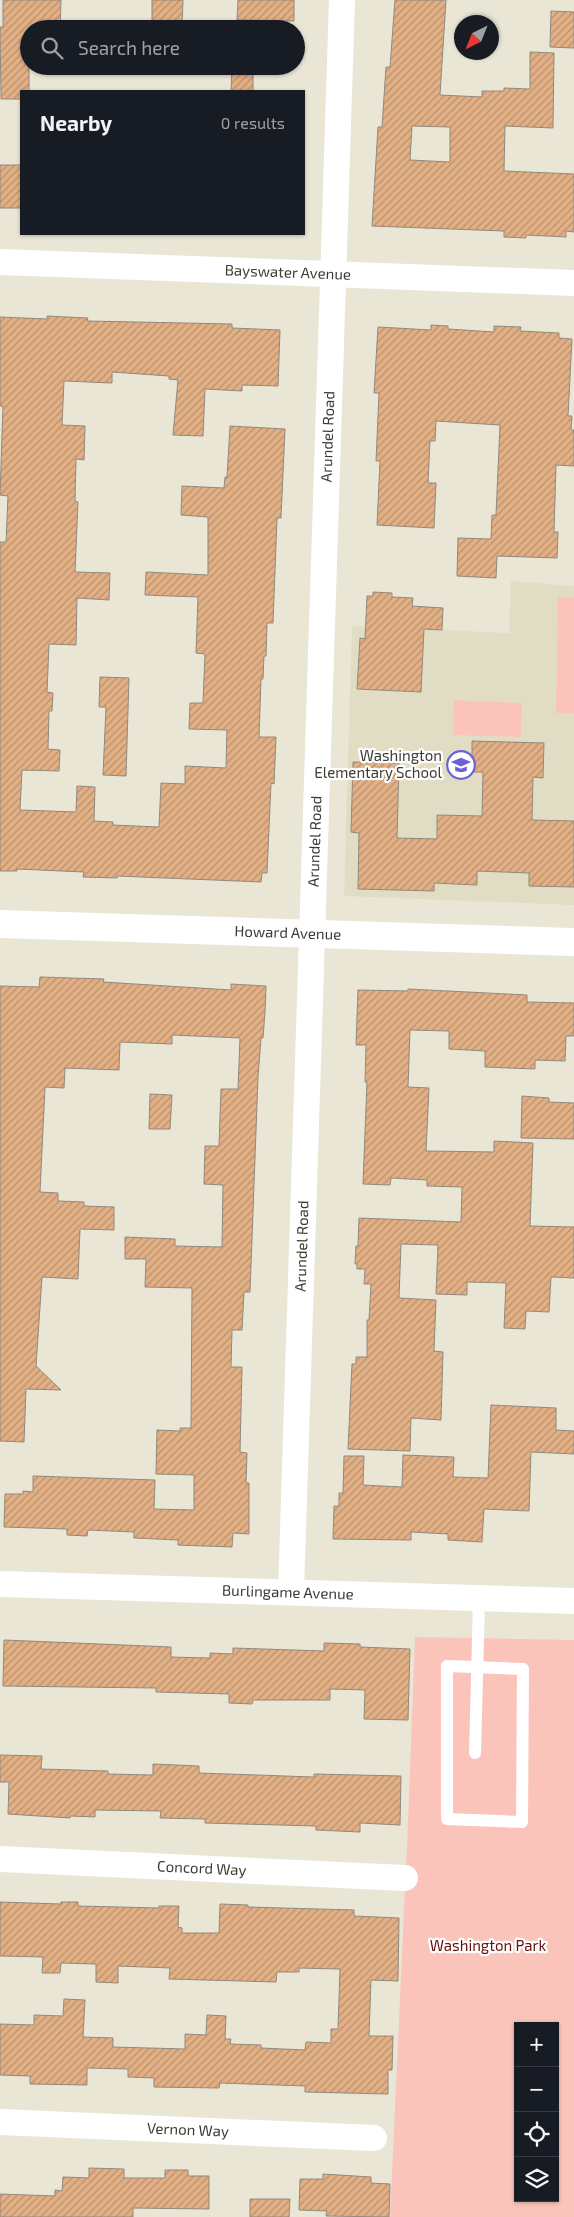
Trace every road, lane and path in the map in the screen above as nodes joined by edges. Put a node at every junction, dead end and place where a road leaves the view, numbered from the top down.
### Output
1 (342, 0) edge
2 (0, 262) edge
3 (333, 276) junction
4 (574, 283) edge
5 (0, 924) edge
6 (312, 933) junction
7 (574, 942) edge
8 (0, 1584) edge
9 (291, 1592) junction
10 (479, 1599) junction
11 (574, 1601) edge
12 (476, 1668) junction
13 (475, 1753) dead end
14 (0, 1859) edge
15 (405, 1878) dead end
16 (0, 2122) edge
17 (374, 2138) dead end

1 - 3 street, Arundel Road
2 - 3 street, Bayswater Avenue
3 - 4 street, Bayswater Avenue
3 - 6 street, Arundel Road
5 - 6 street, Howard Avenue
6 - 7 street, Howard Avenue
6 - 9 street, Arundel Road
8 - 9 street, Burlingame Avenue
9 - 10 street, Burlingame Avenue
10 - 11 street, Burlingame Avenue
10 - 12 lane
12 - 12 lane
12 - 13 lane
14 - 15 street, Concord Way
16 - 17 street, Vernon Way

